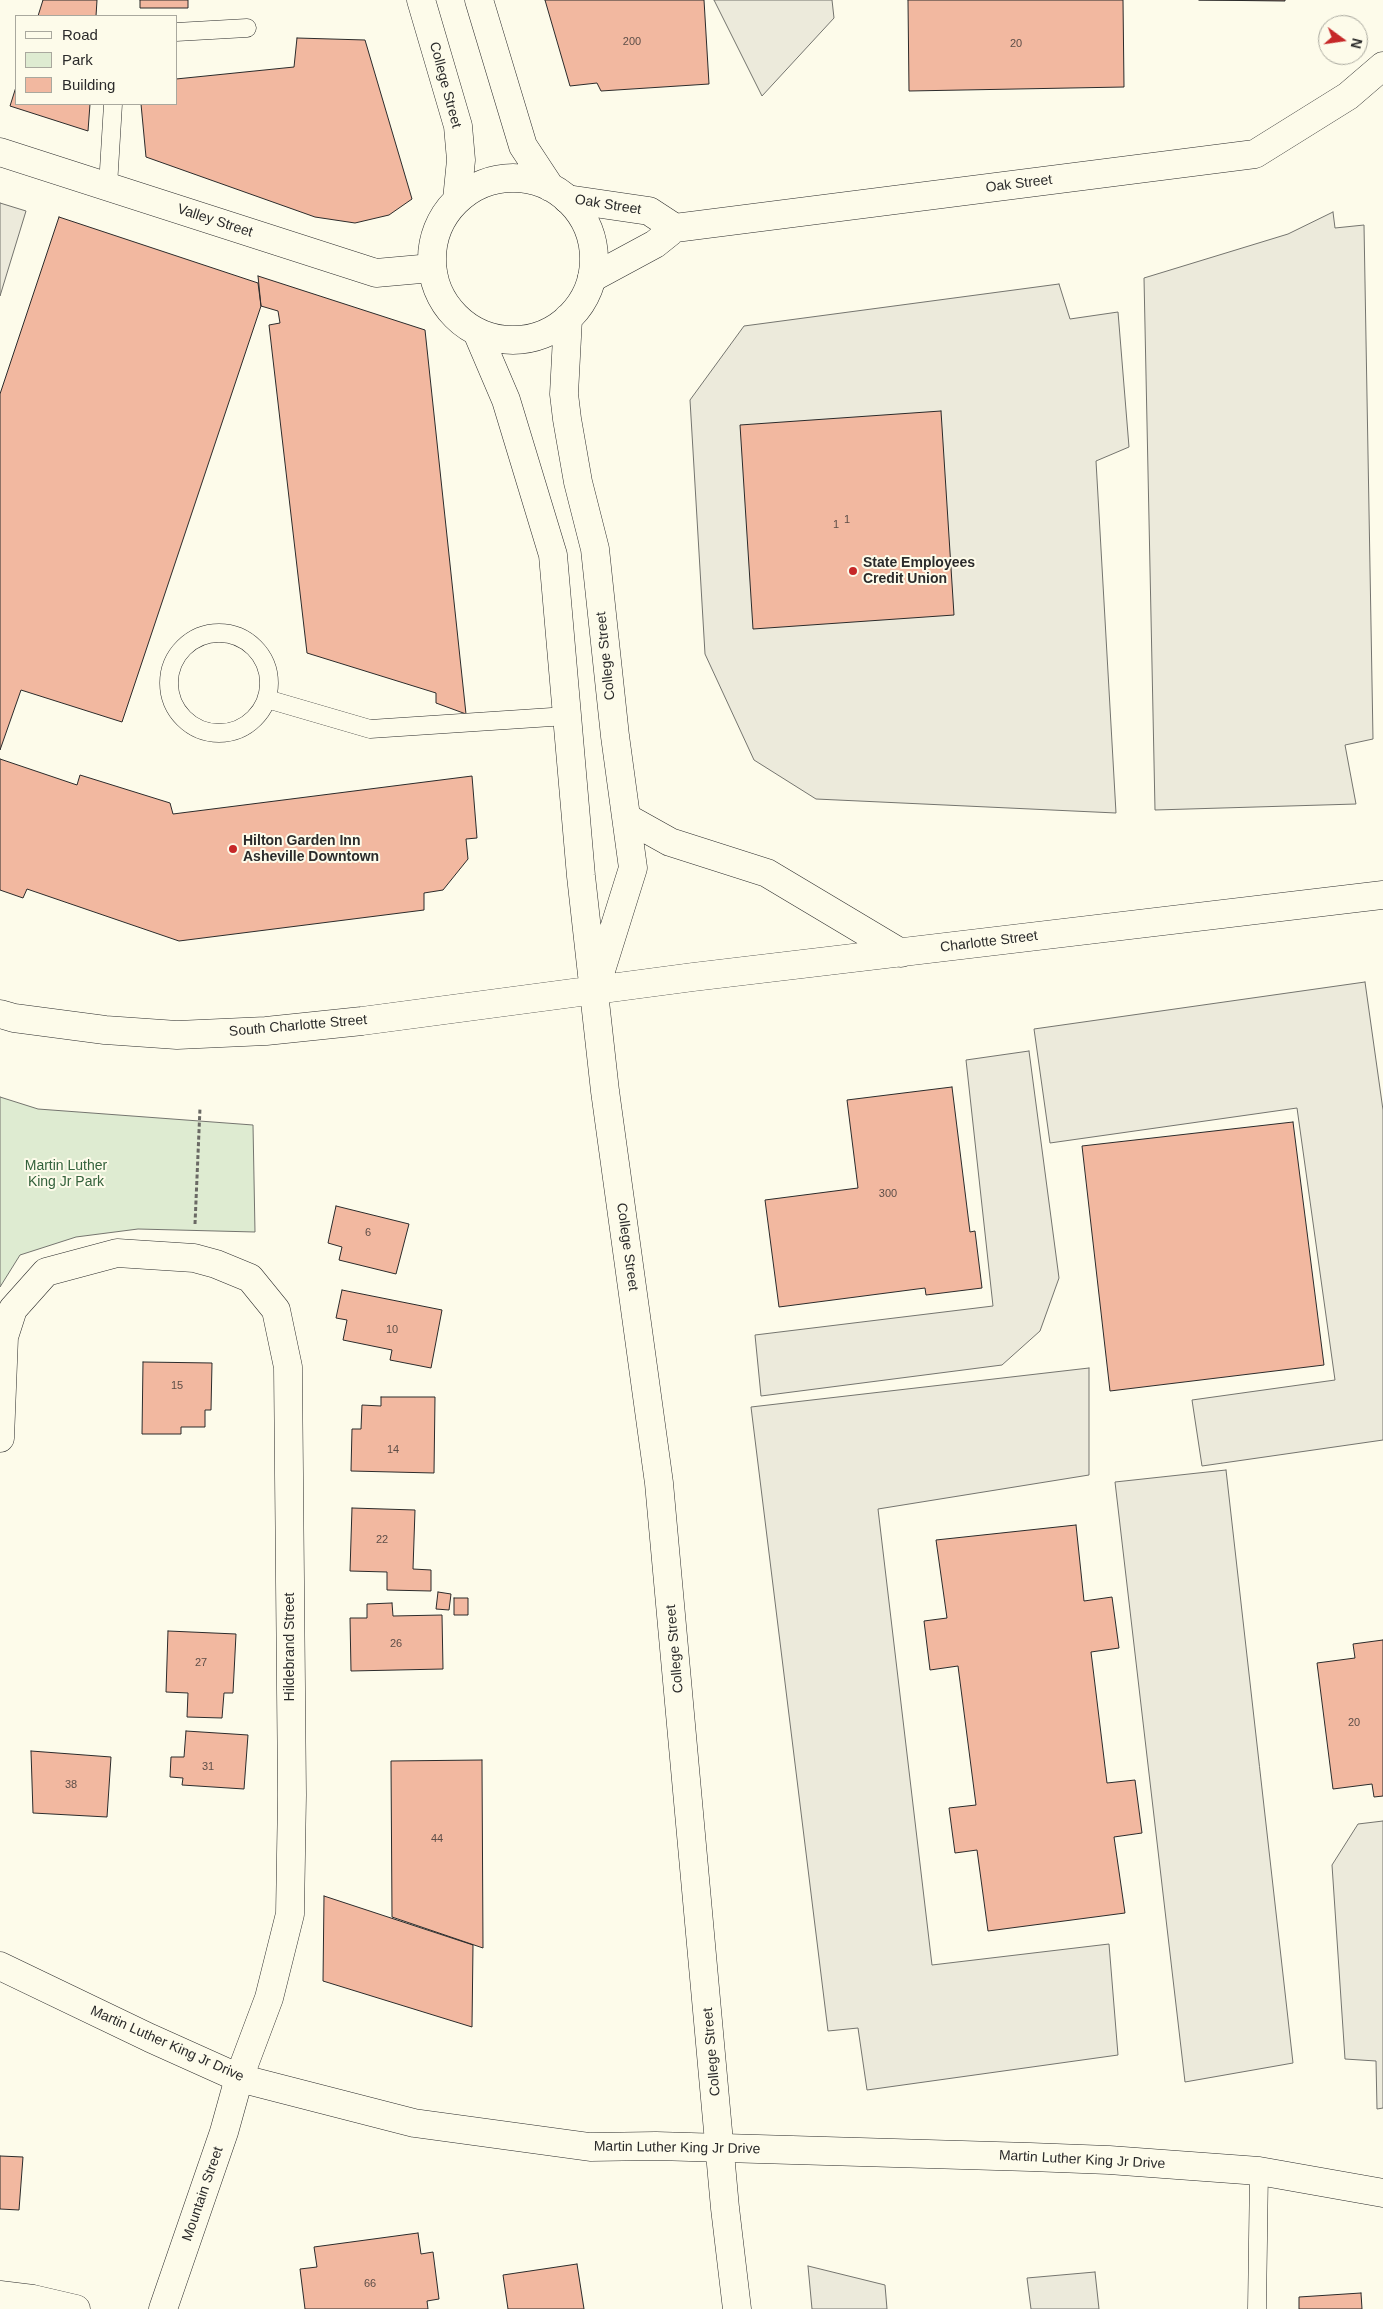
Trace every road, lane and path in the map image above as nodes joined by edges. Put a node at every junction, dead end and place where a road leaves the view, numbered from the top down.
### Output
1 (421, 0) edge
2 (478, 0) edge
3 (247, 28) dead end
4 (178, 32) edge
5 (1383, 66) edge
6 (113, 105) edge
7 (0, 152) edge
8 (108, 186) junction
9 (559, 193) junction
10 (457, 200) junction
11 (675, 228) junction
12 (432, 268) junction
13 (592, 278) junction
14 (568, 318) junction
15 (477, 332) junction
16 (266, 700) junction
17 (567, 716) junction
18 (627, 818) junction
19 (1383, 895) edge
20 (901, 953) junction
21 (595, 991) junction
22 (0, 1014) edge
23 (200, 1108) dead end
24 (194, 1258) junction
25 (4, 1323) edge
26 (0, 1438) edge
27 (0, 1966) edge
28 (239, 2078) junction
29 (720, 2149) junction
30 (1259, 2170) junction
31 (1383, 2193) edge
32 (0, 2295) edge
33 (76, 2309) edge
34 (163, 2309) edge
35 (737, 2309) edge
36 (1257, 2309) edge

1 - 10 main road, College Street
2 - 9 main road
3 - 4 lane
5 - 11 main road, Oak Street
6 - 8 lane
7 - 8 main road, Valley Street
8 - 12 main road, Valley Street
9 - 10 main road
9 - 11 main road, Oak Street
9 - 13 main road
10 - 12 main road
11 - 13 main road
12 - 15 main road
13 - 14 main road
14 - 15 main road
14 - 18 main road, College Street
15 - 17 main road, College Street
16 - 16 lane
16 - 17 lane
17 - 21 main road, College Street
18 - 20 main road
18 - 21 main road, College Street
19 - 20 main road, Charlotte Street
20 - 21 main road, Charlotte Street
21 - 22 main road, South Charlotte Street
21 - 29 main road, College Street
23 - 24 path
24 - 25 main road
24 - 28 main road, Hildebrand Street
25 - 26 main road
27 - 28 main road, Martin Luther King Jr Drive
28 - 29 main road, Martin Luther King Jr Drive
28 - 34 main road, Mountain Street
29 - 30 main road, Martin Luther King Jr Drive
29 - 35 main road, College Street
30 - 31 main road, Martin Luther King Jr Drive
30 - 36 lane
32 - 33 main road

